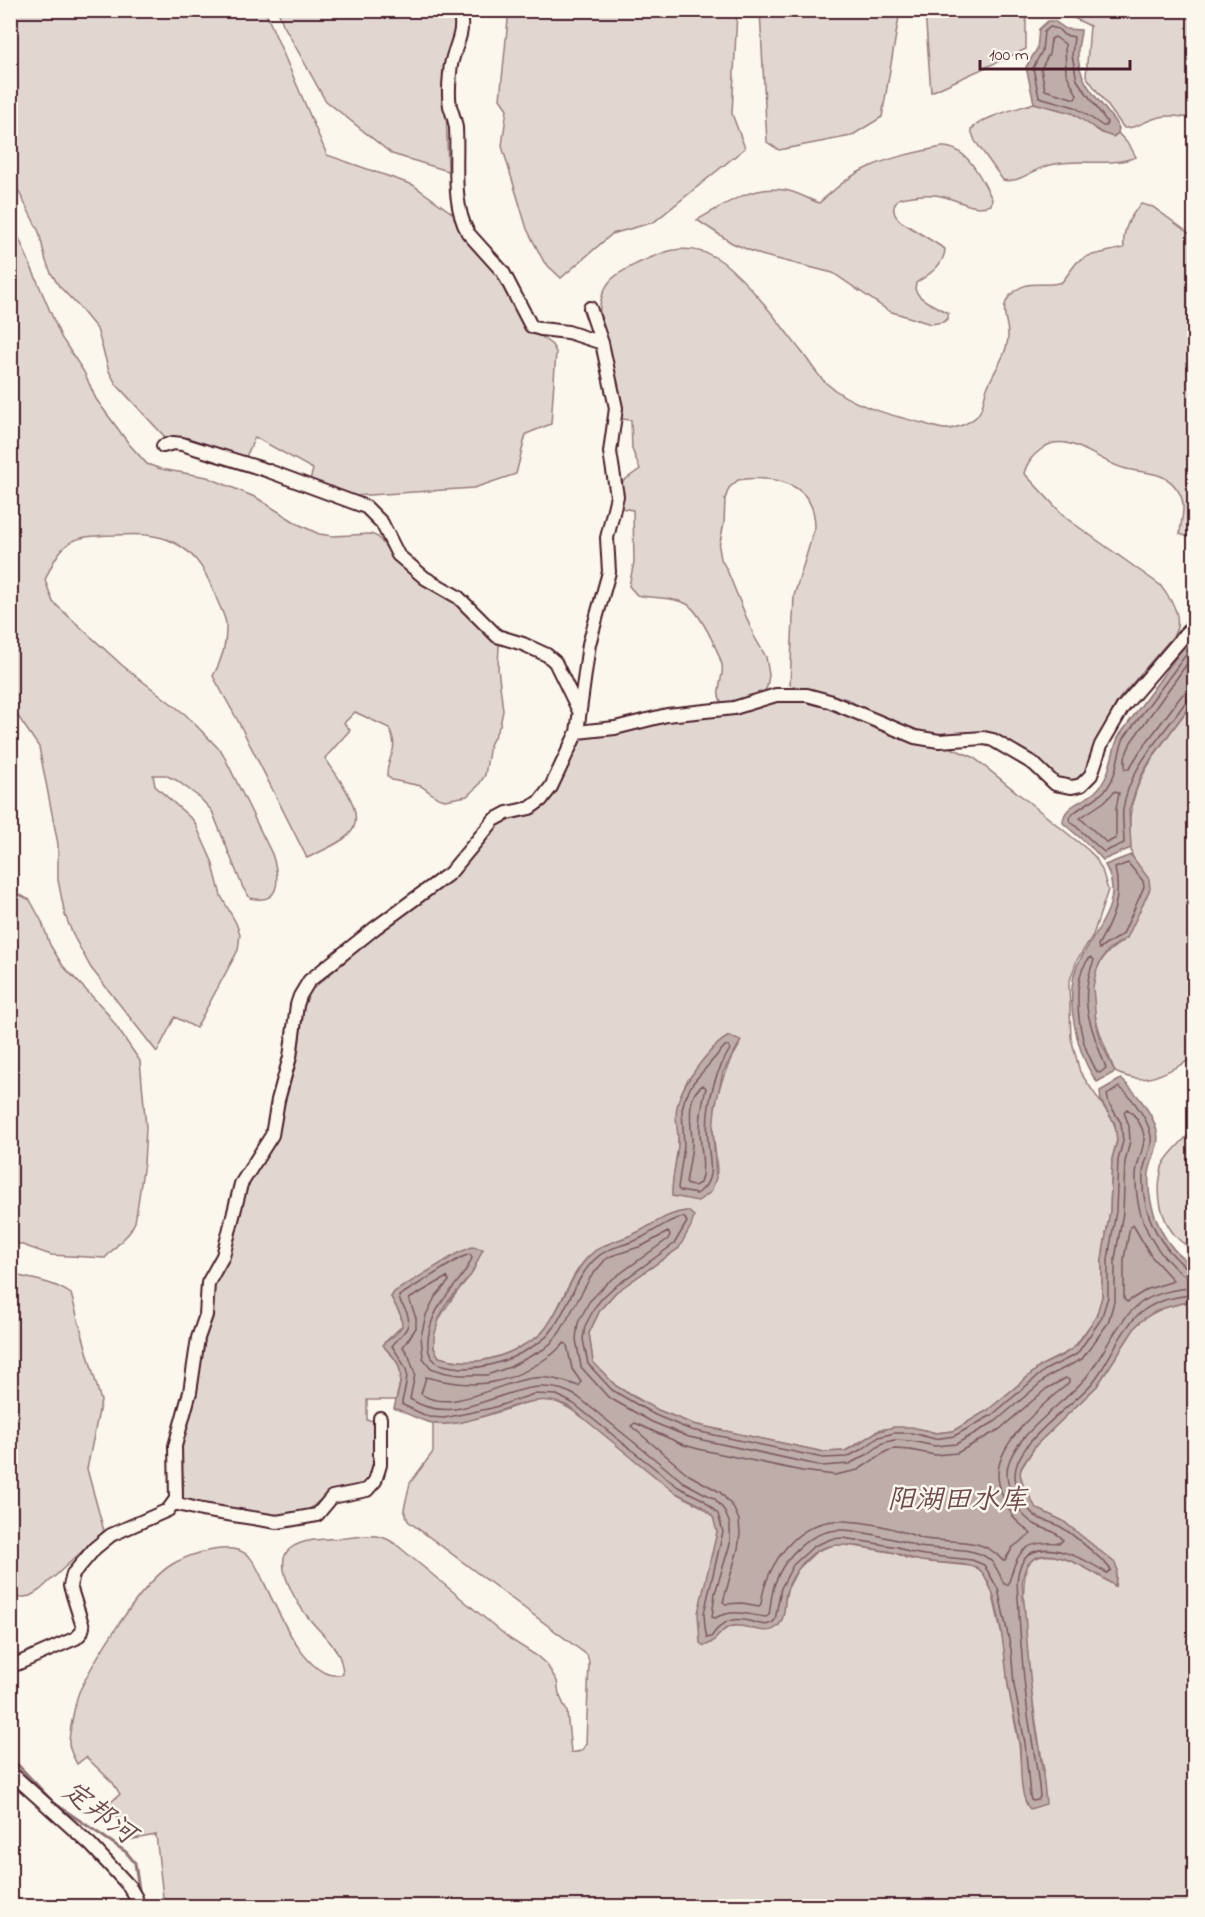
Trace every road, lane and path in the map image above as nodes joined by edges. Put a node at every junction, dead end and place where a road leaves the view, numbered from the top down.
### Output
1 (459, 10) edge
2 (590, 308) dead end
3 (602, 343) junction
4 (163, 446) dead end
5 (1194, 624) edge
6 (580, 713) junction
7 (577, 732) junction
8 (380, 1418) dead end
9 (174, 1503) junction
10 (10, 1667) edge
11 (10, 1772) edge
12 (137, 1906) edge

1 - 3 street
2 - 3 street
3 - 6 street
4 - 6 street
5 - 7 street
6 - 7 street
7 - 9 street
8 - 9 street
9 - 10 street
11 - 12 street

